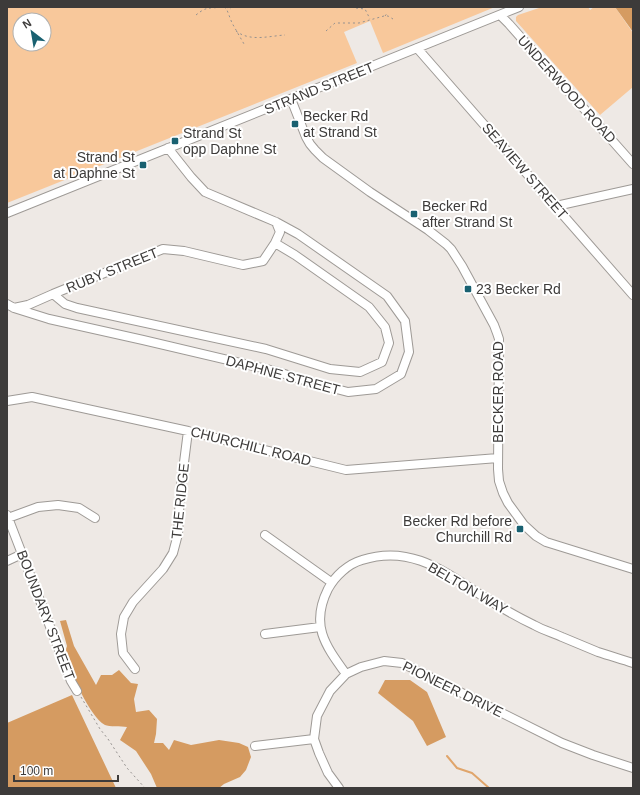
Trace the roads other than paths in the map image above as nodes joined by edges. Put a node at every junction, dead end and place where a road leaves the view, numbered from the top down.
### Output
1 (519, 7) edge
2 (500, 15) junction
3 (417, 48) junction
4 (291, 99) junction
5 (168, 148) junction
6 (633, 164) edge
7 (633, 188) edge
8 (556, 206) junction
9 (7, 213) edge
10 (276, 222) junction
11 (275, 243) junction
12 (53, 294) junction
13 (633, 295) edge
14 (10, 306) edge
15 (7, 401) edge
16 (188, 430) junction
17 (498, 458) junction
18 (8, 516) edge
19 (95, 518) dead end
20 (265, 535) dead end
21 (22, 554) junction
22 (7, 560) edge
23 (633, 569) edge
24 (331, 582) junction
25 (320, 627) junction
26 (265, 634) dead end
27 (633, 663) edge
28 (135, 669) dead end
29 (346, 674) junction
30 (77, 691) road end
31 (314, 739) junction
32 (255, 746) dead end
33 (633, 768) edge
34 (339, 788) edge

1 - 2 street, STRAND STREET
2 - 3 street, STRAND STREET
2 - 6 street, UNDERWOOD ROAD
3 - 4 street, STRAND STREET
3 - 8 street, SEAVIEW STREET
4 - 5 street, STRAND STREET
4 - 17 street, BECKER ROAD
5 - 9 street, STRAND STREET
5 - 10 street, DAPHNE STREET
7 - 8 street
8 - 13 street, SEAVIEW STREET
10 - 11 street, RUBY STREET
10 - 14 street, DAPHNE STREET
11 - 12 street, RUBY STREET
11 - 12 street, DAPHNE STREET
12 - 14 street, RUBY STREET
15 - 16 street, CHURCHILL ROAD
16 - 17 street, CHURCHILL ROAD
16 - 28 street, THE RIDGE
17 - 23 street, BECKER ROAD
18 - 19 street
18 - 21 street, BOUNDARY STREET
20 - 24 street
21 - 22 street
21 - 30 street, BOUNDARY STREET
24 - 25 street, BELTON WAY
24 - 27 street, BELTON WAY
25 - 26 street
25 - 29 street, BELTON WAY
29 - 31 street, PIONEER DRIVE
29 - 33 street, PIONEER DRIVE
31 - 32 street
31 - 34 street, PIONEER DRIVE

